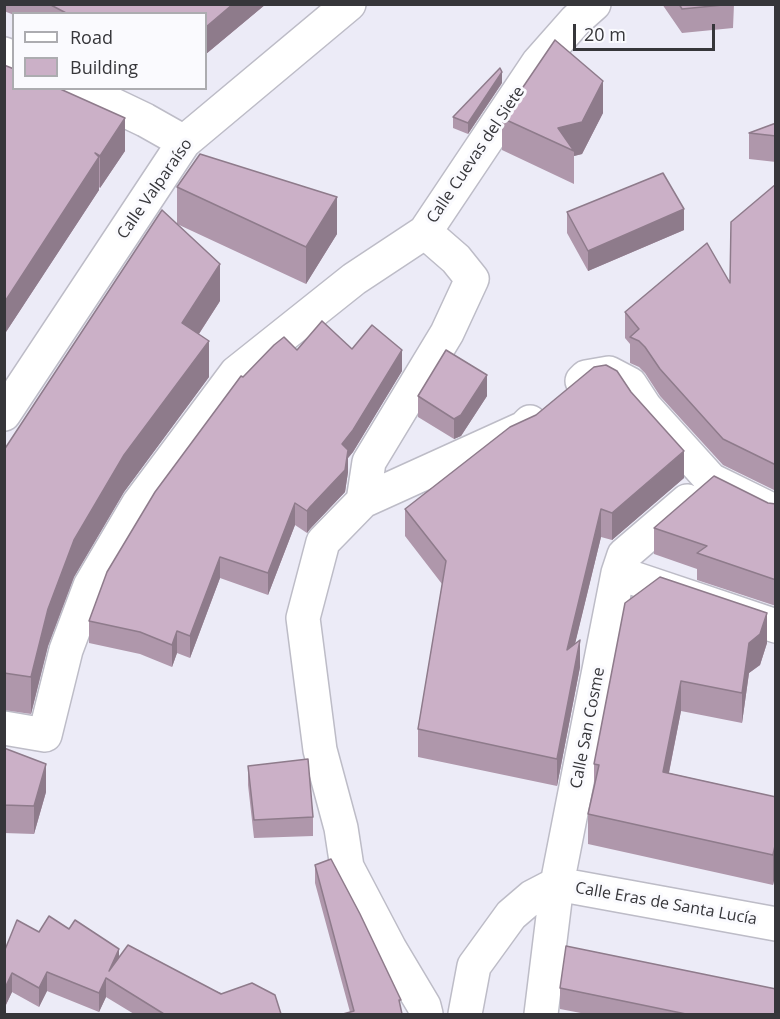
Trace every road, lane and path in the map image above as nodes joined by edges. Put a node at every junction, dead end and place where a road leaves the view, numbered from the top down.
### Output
1 (349, 4) edge
2 (594, 4) edge
3 (82, 90) edge
4 (184, 142) junction
5 (425, 232) junction
6 (4, 414) edge
7 (711, 480) junction
8 (363, 501) junction
9 (776, 512) edge
10 (618, 573) junction
11 (776, 626) edge
12 (4, 728) edge
13 (557, 884) junction
14 (776, 924) edge
15 (426, 1014) edge
16 (465, 1014) edge
17 (541, 1014) edge

1 - 4 street, Calle Valparaíso
2 - 5 street, Calle Cuevas del Siete
3 - 4 street
4 - 6 street, Calle Valparaíso
5 - 8 street, Calle Cuevas del Siete
5 - 12 street
7 - 8 street
7 - 9 street
7 - 10 street, Calle San Cosme
8 - 15 street
10 - 11 street
10 - 13 street, Calle San Cosme
13 - 14 street, Calle Eras de Santa Lucía
13 - 16 street
13 - 17 street, Calle San Cosme

